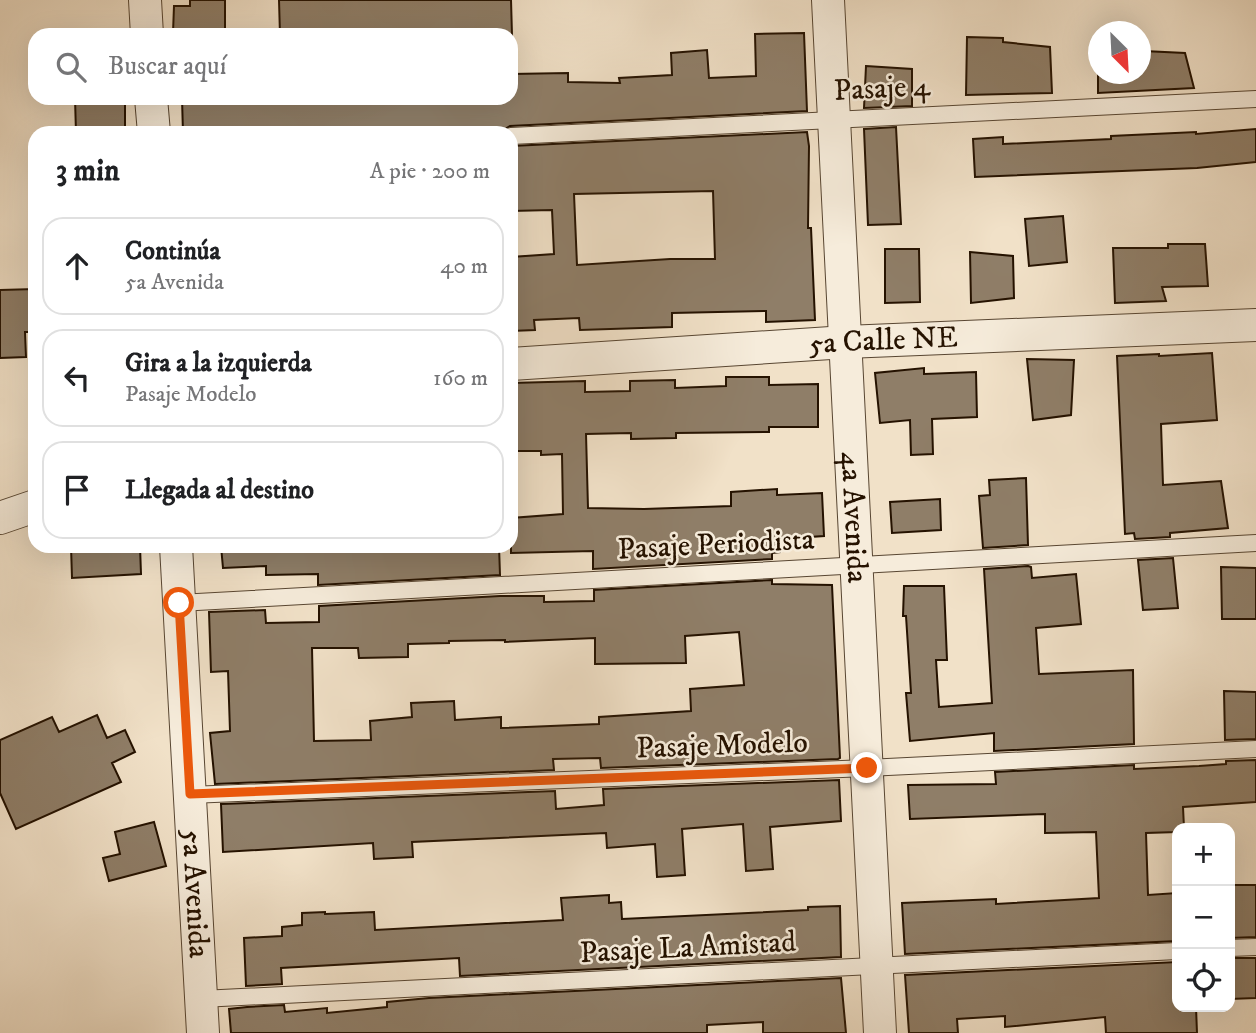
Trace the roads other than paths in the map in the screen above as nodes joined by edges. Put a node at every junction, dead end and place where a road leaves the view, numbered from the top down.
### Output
1 (145, 0) edge
2 (828, 0) edge
3 (147, 28) edge
4 (1256, 99) edge
5 (152, 105) edge
6 (835, 120) junction
7 (153, 126) edge
8 (518, 136) edge
9 (1256, 325) edge
10 (846, 342) junction
11 (518, 365) edge
12 (1256, 543) edge
13 (176, 553) edge
14 (857, 565) junction
15 (179, 603) junction
16 (1256, 748) edge
17 (867, 768) junction
18 (190, 794) junction
19 (1256, 947) edge
20 (1235, 948) edge
21 (1172, 951) edge
22 (877, 967) junction
23 (201, 999) junction
24 (203, 1033) edge
25 (880, 1033) edge

1 - 3 street
2 - 6 street, 4a Avenida
4 - 6 lane, Pasaje 4
5 - 7 street
6 - 8 lane, Pasaje 4
6 - 10 street, 4a Avenida
9 - 10 street, 5a Calle NE
10 - 11 street, 5a Calle NE
10 - 14 street, 4a Avenida
12 - 14 lane, Pasaje Periodista
13 - 15 street, 5a Avenida
14 - 15 lane, Pasaje Periodista
14 - 17 street, 4a Avenida
15 - 18 street, 5a Avenida
16 - 17 lane, Pasaje Modelo
17 - 18 lane, Pasaje Modelo
17 - 22 street, 4a Avenida
18 - 23 street, 5a Avenida
19 - 20 lane
21 - 22 lane, Pasaje La Amistad
22 - 23 lane, Pasaje La Amistad
22 - 25 street, 4a Avenida
23 - 24 street, 5a Avenida

